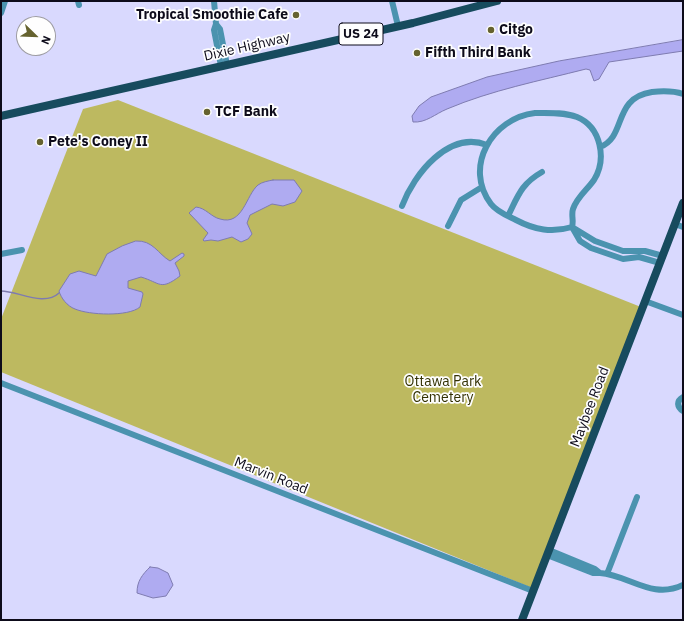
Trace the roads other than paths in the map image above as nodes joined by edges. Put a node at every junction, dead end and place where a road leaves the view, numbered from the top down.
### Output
1 (5, 1) edge
2 (214, 1) edge
3 (392, 1) edge
4 (498, 1) edge
5 (1, 13) edge
6 (398, 26) junction
7 (224, 66) junction
8 (683, 94) edge
9 (1, 116) edge
10 (487, 145) junction
11 (600, 147) junction
12 (542, 172) dead end
13 (482, 187) junction
14 (683, 203) edge
15 (402, 206) dead end
16 (508, 216) junction
17 (679, 225) edge
18 (448, 226) dead end
19 (572, 227) junction
20 (595, 241) junction
21 (591, 248) junction
22 (22, 250) dead end
23 (638, 250) junction
24 (1, 254) edge
25 (639, 257) junction
26 (661, 259) junction
27 (645, 301) junction
28 (683, 315) edge
29 (1, 383) edge
30 (683, 397) edge
31 (683, 411) edge
32 (637, 498) dead end
33 (548, 553) junction
34 (607, 574) junction
35 (683, 585) edge
36 (533, 591) junction
37 (522, 620) edge

1 - 5 street
2 - 7 street
3 - 6 street
4 - 6 main road, Dixie Highway / US 24
6 - 7 main road, Dixie Highway / US 24
7 - 9 main road, Dixie Highway / US 24
8 - 11 street
10 - 11 street
10 - 13 street
10 - 15 street
11 - 19 street
12 - 16 street
13 - 16 street
13 - 18 street
14 - 17 main road, Maybee Road
16 - 19 street
17 - 26 main road, Maybee Road
19 - 20 street
19 - 21 street
20 - 21 street
20 - 23 street
21 - 25 street
22 - 24 street
23 - 25 street
23 - 26 street
25 - 26 street
26 - 27 main road, Maybee Road
27 - 28 street
27 - 33 main road, Maybee Road
29 - 36 street, Marvin Road
30 - 31 street
32 - 34 street
33 - 34 street
33 - 36 main road, Maybee Road
34 - 35 street
36 - 37 main road, Maybee Road

